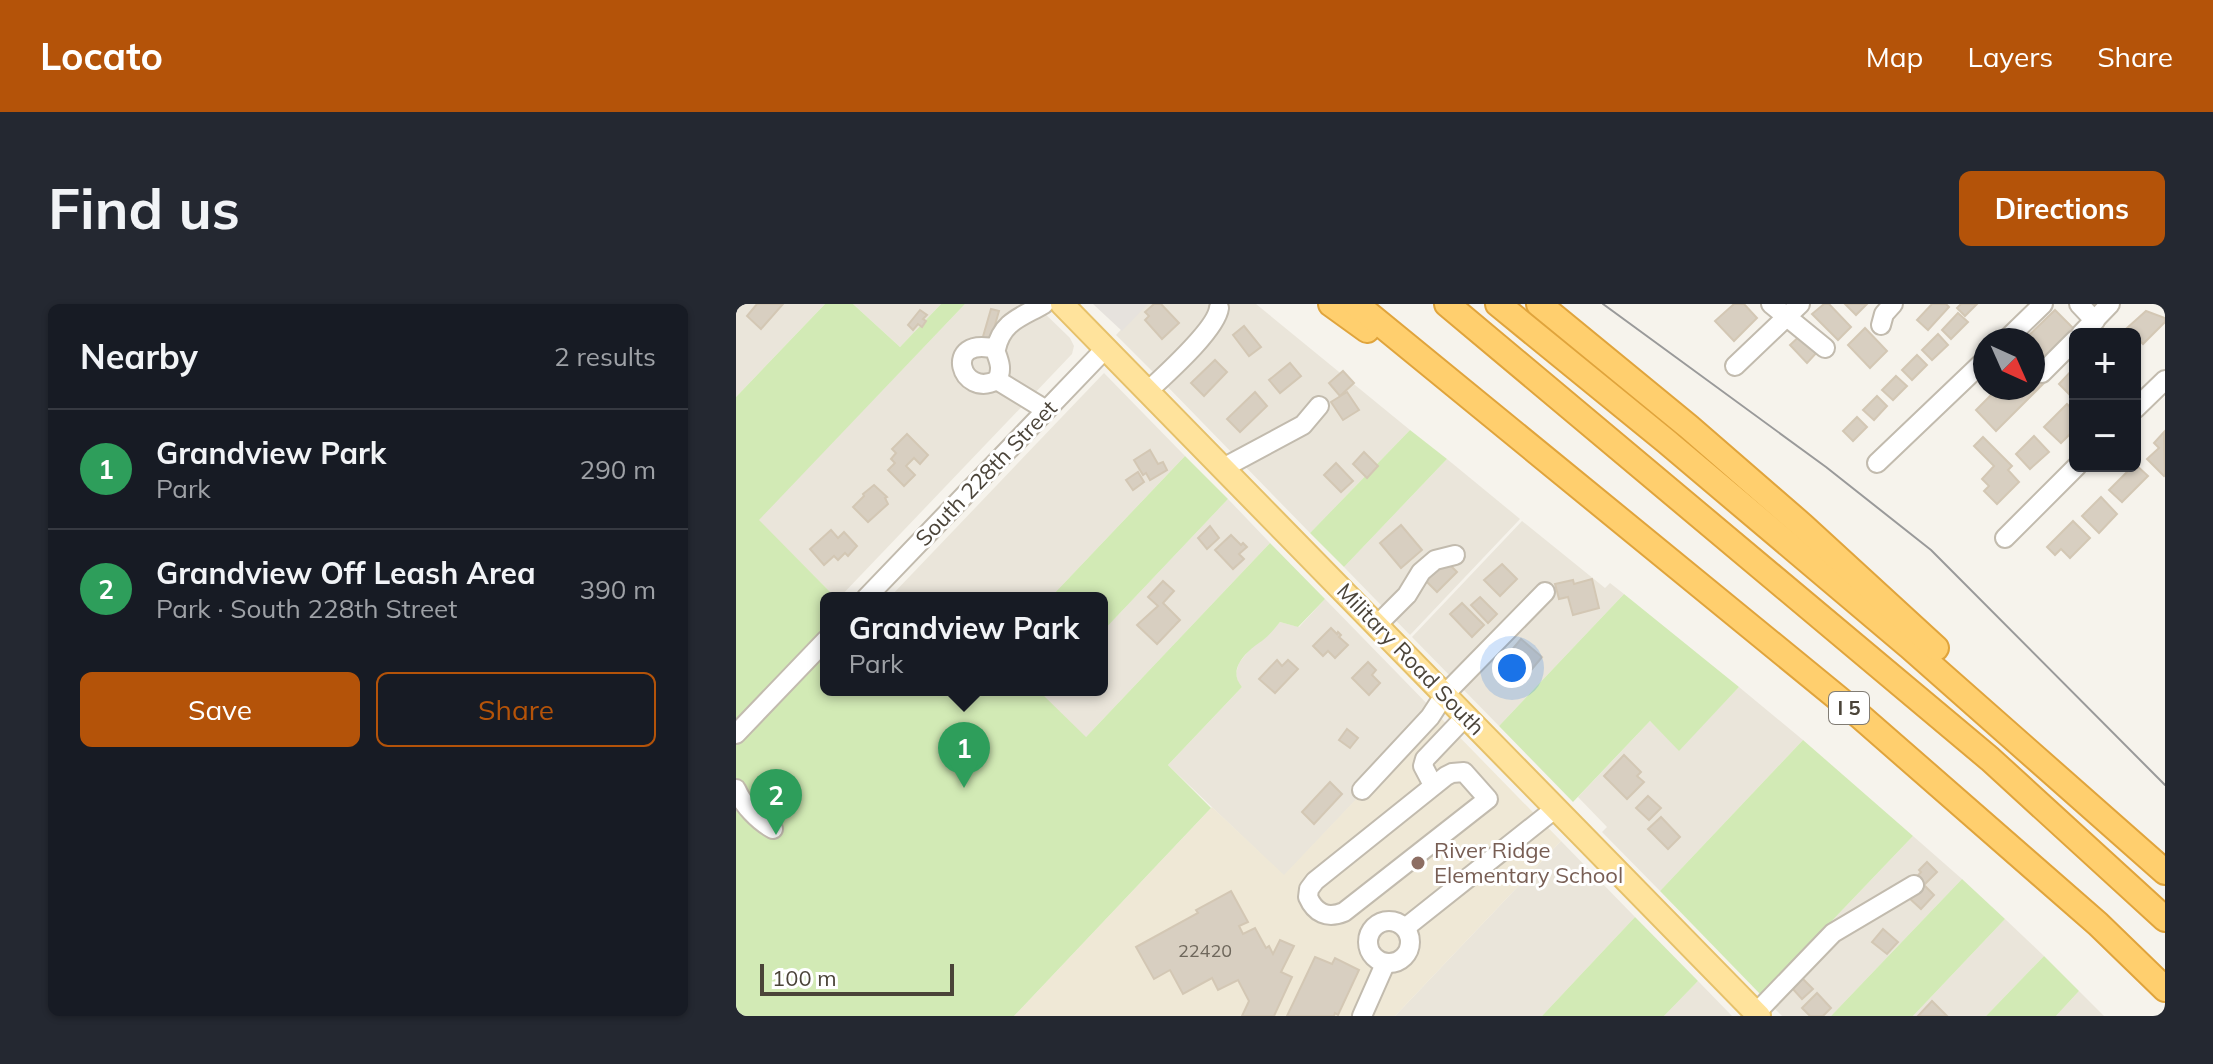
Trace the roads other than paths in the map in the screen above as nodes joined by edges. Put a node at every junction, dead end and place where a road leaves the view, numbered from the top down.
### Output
1 (1044, 304) edge
2 (1331, 304) edge
3 (1356, 304) edge
4 (1447, 304) edge
5 (1498, 304) edge
6 (1539, 304) edge
7 (1771, 304) edge
8 (1800, 304) edge
9 (1893, 304) edge
10 (2043, 304) edge
11 (2079, 304) edge
12 (2110, 304) edge
13 (1068, 306) edge
14 (1219, 308) dead end
15 (1786, 317) junction
16 (1881, 325) dead end
17 (2088, 327) edge
18 (2018, 328) edge
19 (2069, 346) edge
20 (1106, 348) junction
21 (1825, 348) dead end
22 (996, 349) junction
23 (1735, 366) dead end
24 (2045, 370) edge
25 (1973, 371) edge
26 (997, 380) junction
27 (2165, 380) edge
28 (1148, 391) junction
29 (2141, 403) edge
30 (1319, 406) dead end
31 (1046, 410) junction
32 (1523, 439) junction
33 (1877, 463) dead end
34 (1223, 468) junction
35 (2071, 472) edge
36 (2005, 538) dead end
37 (1455, 555) dead end
38 (872, 592) edge
39 (1545, 592) dead end
40 (1377, 625) junction
41 (820, 646) edge
42 (1445, 694) junction
43 (1466, 716) junction
44 (736, 734) edge
45 (1433, 785) junction
46 (736, 789) edge
47 (1362, 790) dead end
48 (1556, 808) junction
49 (773, 829) dead end
50 (2165, 862) edge
51 (2165, 872) edge
52 (1914, 885) dead end
53 (2165, 919) edge
54 (1405, 928) junction
55 (1385, 964) junction
56 (2165, 989) edge
57 (1758, 1014) edge
58 (1362, 1016) edge

1 - 22 street
2 - 32 highway
3 - 32 highway, I 5
4 - 53 highway, I 5
5 - 51 highway
6 - 50 highway
7 - 15 street
8 - 15 street
9 - 16 street
10 - 18 street
11 - 17 street
12 - 17 street
13 - 20 main road, Military Road South
14 - 28 street
15 - 21 street
15 - 23 street
19 - 24 street
20 - 28 main road, Military Road South
20 - 31 street, South 228th Street
22 - 26 street
22 - 26 street
25 - 33 street
26 - 31 street
27 - 29 street
28 - 34 main road, Military Road South
30 - 34 street
31 - 38 street, South 228th Street
32 - 56 highway, I 5
34 - 40 main road, Military Road South
35 - 36 street
37 - 40 street
39 - 42 street
40 - 42 main road, Military Road South
41 - 44 street
42 - 43 main road, Military Road South
42 - 47 street
43 - 45 street
43 - 48 main road, Military Road South
45 - 45 street
46 - 49 street
48 - 54 street
48 - 57 main road, Military Road South
52 - 57 street
54 - 55 street
54 - 55 street
55 - 58 street

